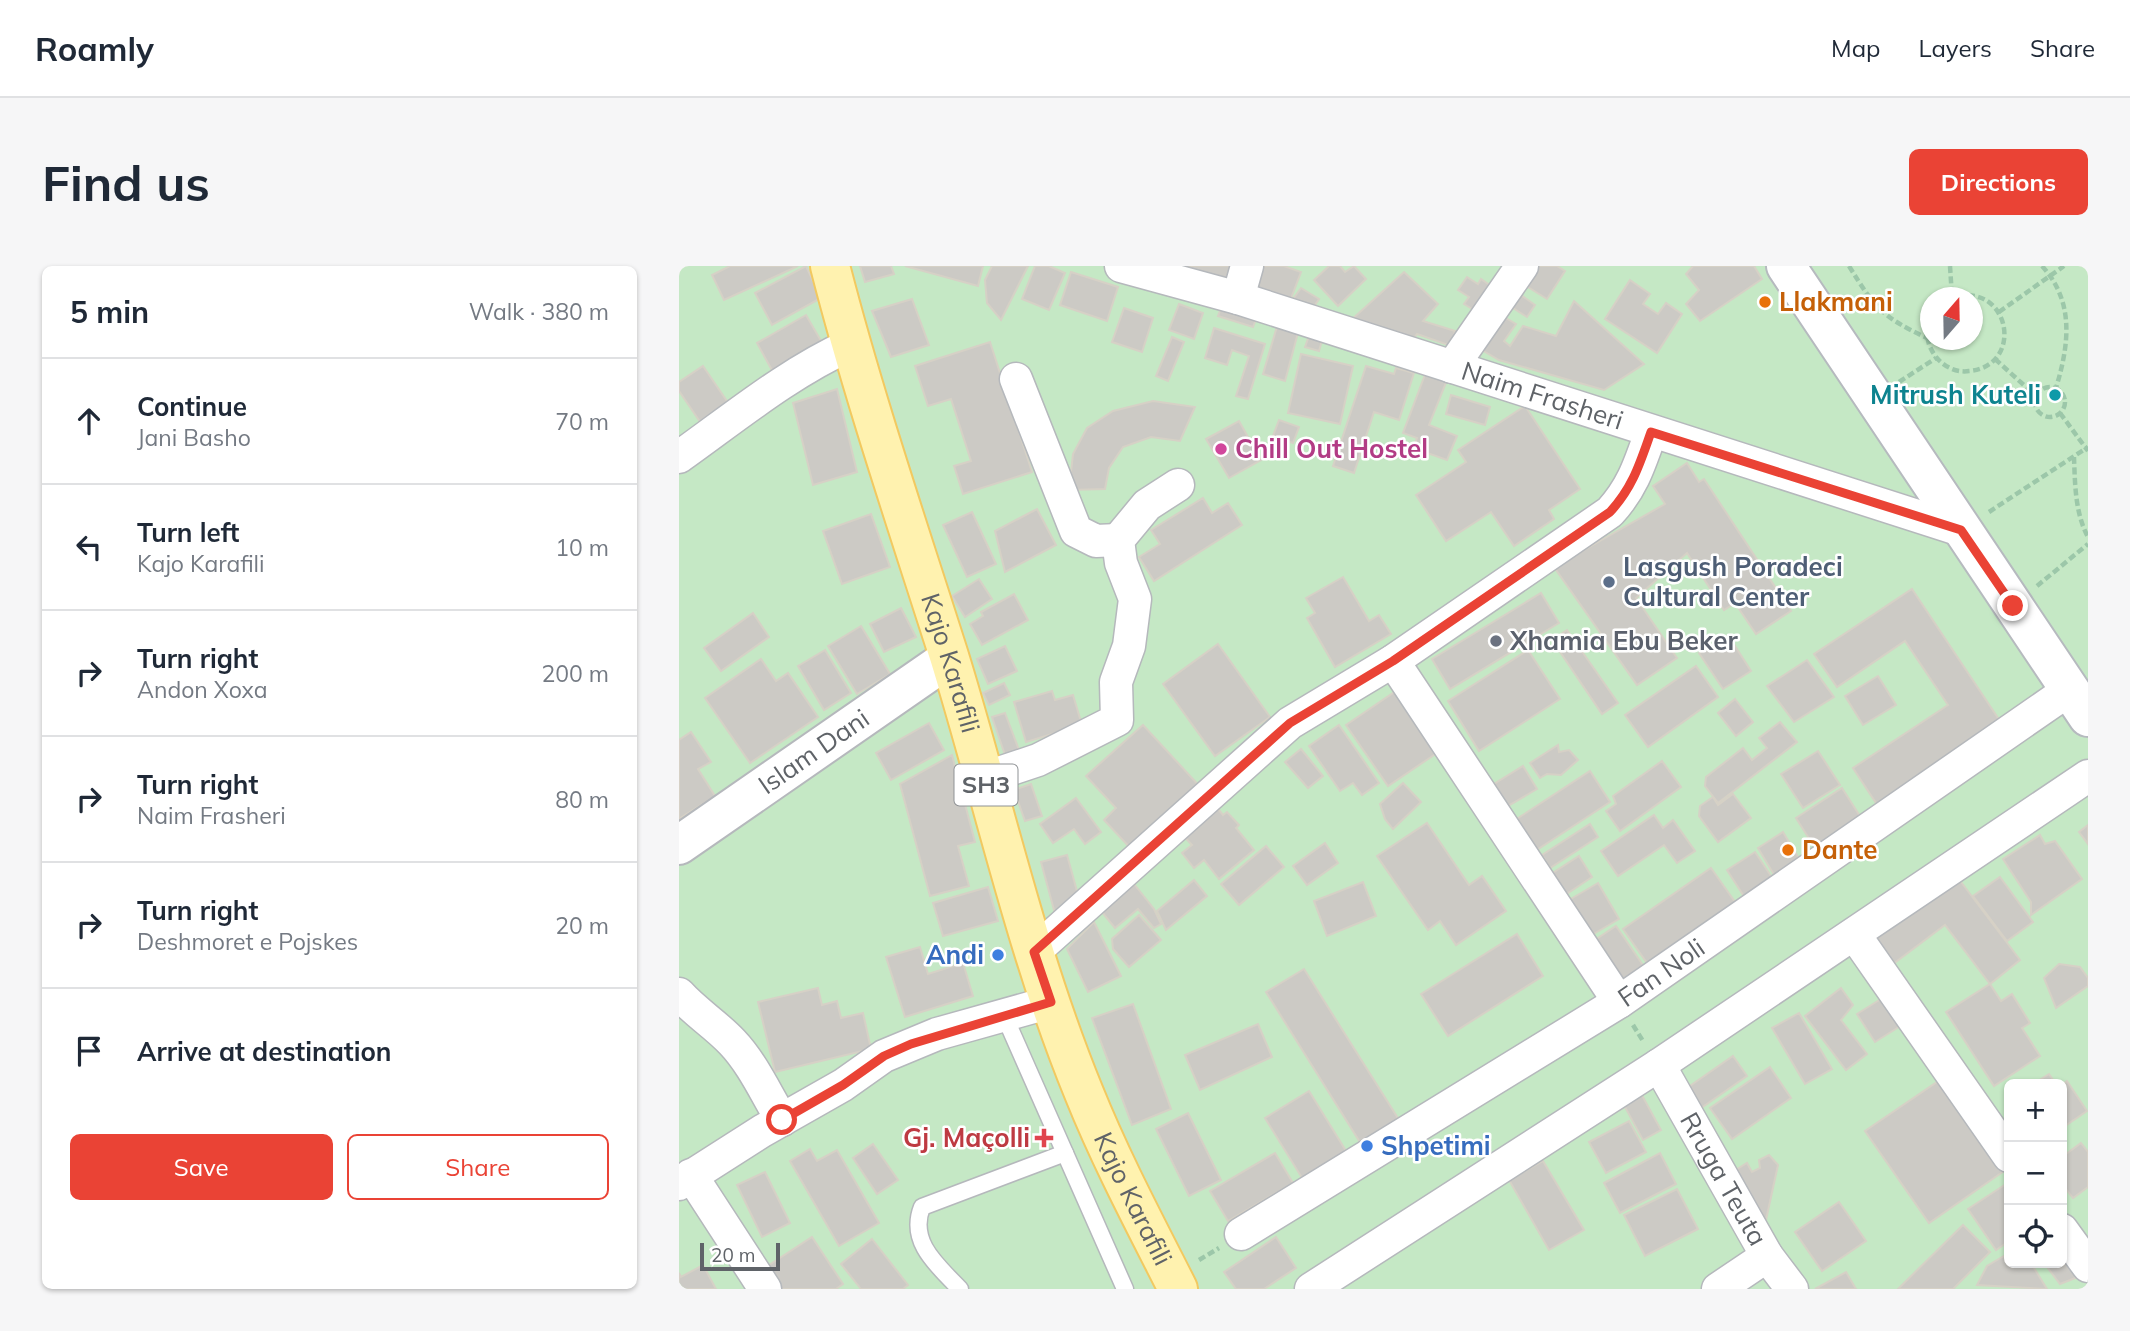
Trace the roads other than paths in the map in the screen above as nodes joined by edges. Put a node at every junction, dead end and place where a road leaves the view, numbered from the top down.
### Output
1 (830, 266) edge
2 (1121, 266) edge
3 (1247, 266) edge
4 (1522, 266) edge
5 (1786, 266) edge
6 (1238, 298) junction
7 (850, 345) junction
8 (1452, 367) junction
9 (1016, 379) dead end
10 (1651, 432) junction
11 (679, 457) edge
12 (1178, 485) dead end
13 (1961, 530) junction
14 (1118, 540) junction
15 (949, 658) junction
16 (1393, 661) junction
17 (2079, 703) edge
18 (2088, 776) edge
19 (984, 778) junction
20 (679, 845) edge
21 (1854, 934) junction
22 (1034, 952) junction
23 (679, 994) edge
24 (1051, 1002) junction
25 (1619, 1002) junction
26 (1004, 1015) junction
27 (1659, 1065) junction
28 (782, 1120) junction
29 (2004, 1149) edge
30 (1065, 1153) junction
31 (685, 1179) edge
32 (1241, 1234) road end
33 (2067, 1237) edge
34 (1767, 1256) junction
35 (2088, 1266) edge
36 (1175, 1283) edge
37 (765, 1289) edge
38 (960, 1289) edge
39 (1125, 1289) edge
40 (1311, 1289) edge
41 (1718, 1289) edge
42 (1792, 1289) edge

1 - 7 main road, Kajo Karafili / SH3
2 - 6 street, Naim Frasheri
3 - 6 street
4 - 8 street
5 - 13 main road
6 - 8 street, Naim Frasheri
7 - 11 street
7 - 15 main road, Kajo Karafili / SH3
8 - 10 street, Naim Frasheri
9 - 14 street
10 - 13 street, Naim Frasheri
10 - 16 street
12 - 14 street
13 - 17 main road
14 - 19 street
15 - 19 main road, Kajo Karafili / SH3
15 - 20 main road, Islam Dani
16 - 22 street
16 - 25 street
17 - 25 street, Fan Noli
18 - 21 street
19 - 22 main road, Kajo Karafili / SH3
21 - 27 street
21 - 29 street
22 - 24 main road, Kajo Karafili / SH3
23 - 28 street
24 - 26 street
24 - 36 main road, Kajo Karafili / SH3
25 - 32 street, Fan Noli
26 - 28 street
26 - 30 lane
27 - 34 street, Rruga Teuta
27 - 40 street
28 - 31 street
30 - 38 lane
30 - 39 lane
31 - 37 street
33 - 35 street
34 - 41 street
34 - 42 street, Rruga Teuta

